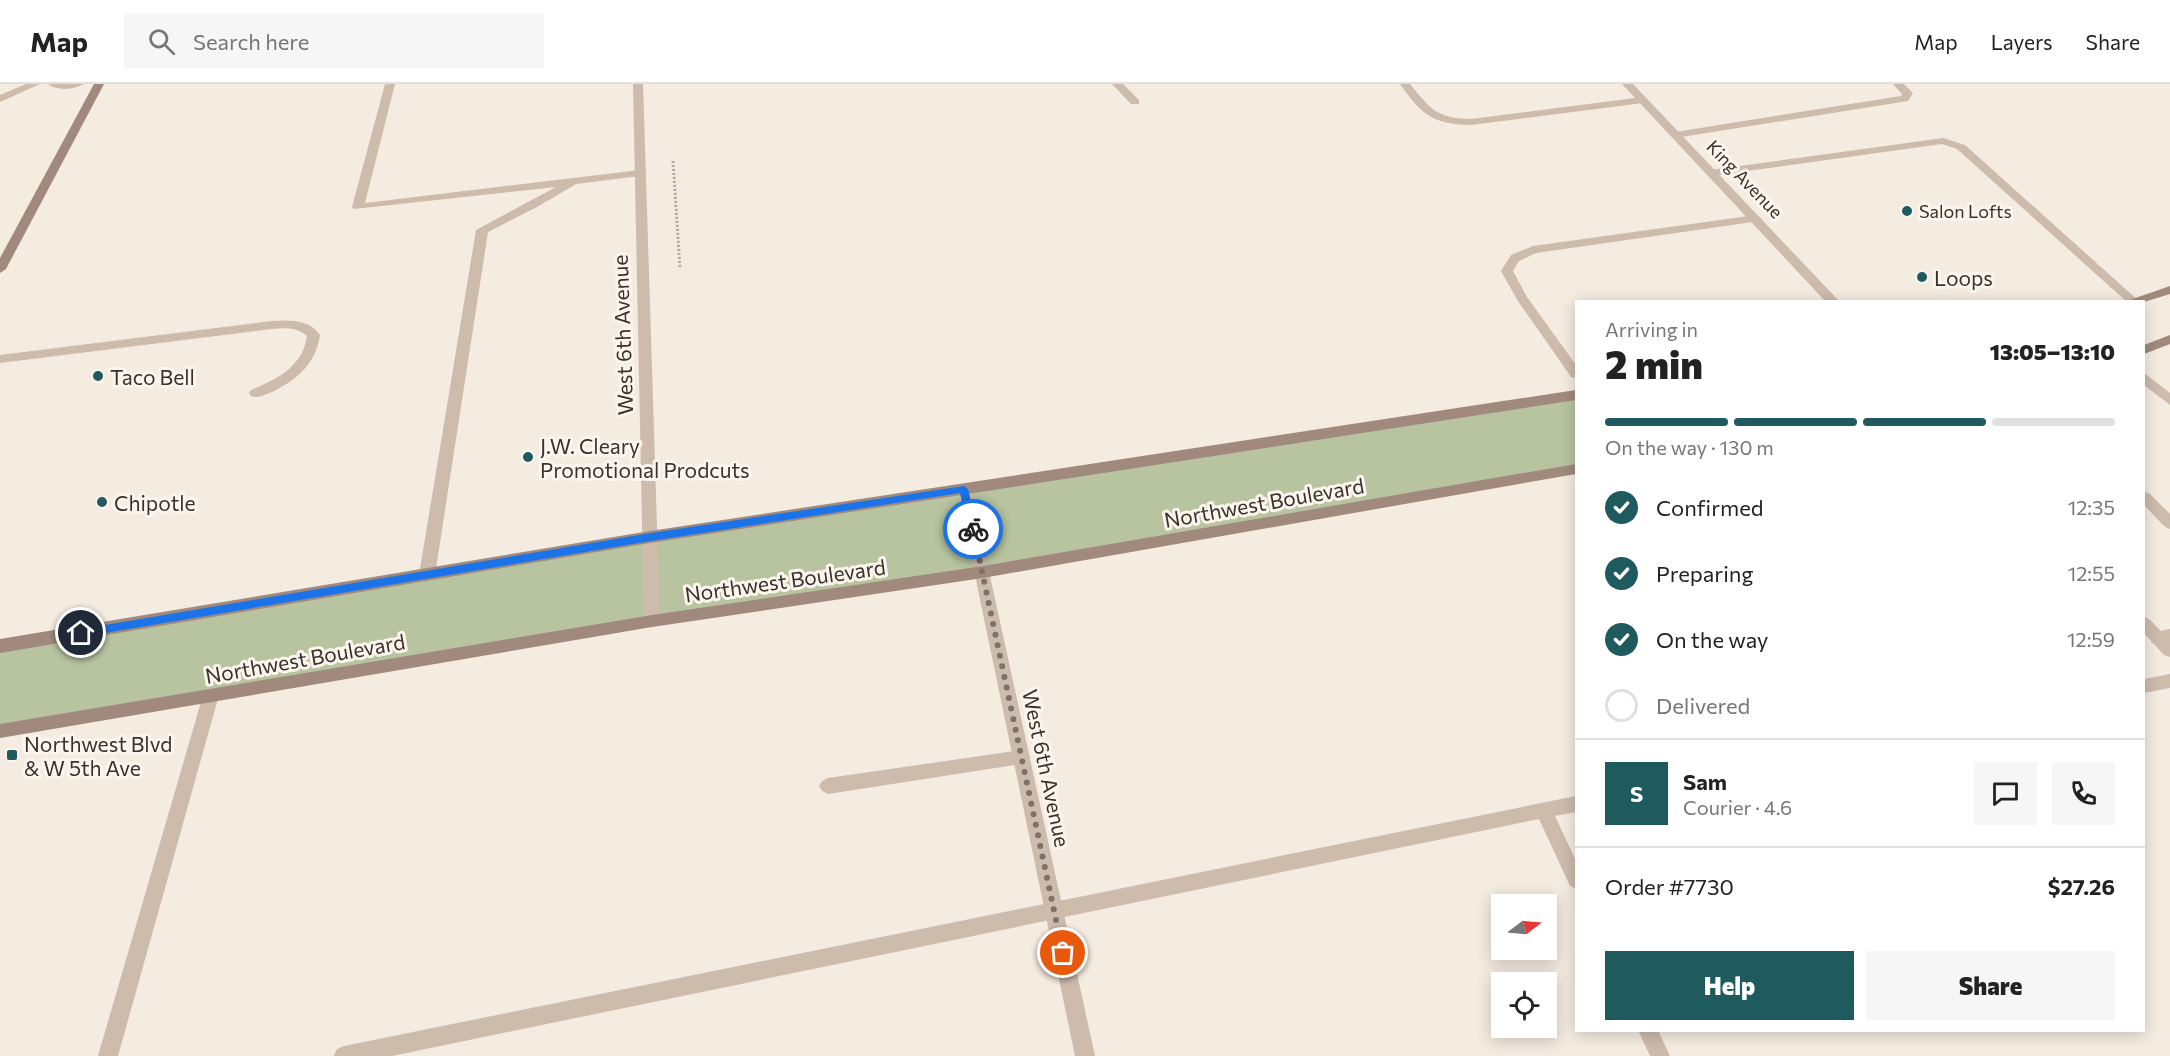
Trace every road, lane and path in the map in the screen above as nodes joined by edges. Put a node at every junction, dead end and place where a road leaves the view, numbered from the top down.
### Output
1 (35, 84) edge
2 (53, 84) edge
3 (79, 84) edge
4 (99, 84) edge
5 (390, 84) edge
6 (638, 84) edge
7 (1117, 84) edge
8 (1405, 84) edge
9 (1627, 84) edge
10 (1898, 84) edge
11 (0, 99) edge
12 (1643, 100) junction
13 (1135, 102) dead end
14 (1675, 135) junction
15 (673, 157) dead end
16 (1711, 172) junction
17 (640, 173) junction
18 (573, 181) junction
19 (1756, 219) junction
20 (680, 268) dead end
21 (0, 270) edge
22 (2170, 290) edge
23 (1832, 300) edge
24 (2131, 300) edge
25 (2135, 300) edge
26 (2170, 339) edge
27 (2145, 350) edge
28 (0, 359) edge
29 (1575, 373) edge
30 (2145, 379) edge
31 (256, 393) dead end
32 (1575, 395) edge
33 (2170, 400) edge
34 (1575, 469) edge
35 (964, 489) junction
36 (2149, 510) edge
37 (2170, 524) edge
38 (651, 537) junction
39 (983, 572) junction
40 (428, 574) junction
41 (652, 621) junction
42 (2145, 624) edge
43 (2164, 636) edge
44 (0, 646) edge
45 (2170, 650) edge
46 (2170, 681) edge
47 (2145, 686) edge
48 (212, 695) junction
49 (0, 731) edge
50 (1022, 757) junction
51 (828, 786) dead end
52 (1575, 804) edge
53 (1544, 810) junction
54 (1575, 878) edge
55 (1054, 912) junction
56 (1649, 1032) edge
57 (108, 1056) edge
58 (344, 1056) edge
59 (1085, 1056) edge
60 (1660, 1056) edge

1 - 11 street
2 - 3 street
4 - 21 main road
5 - 18 street
6 - 17 street, West 6th Avenue
7 - 13 street
8 - 12 street
9 - 12 street, King Avenue
10 - 14 street
12 - 14 street, King Avenue
14 - 16 street, King Avenue
15 - 20 path
16 - 19 street, King Avenue
16 - 24 street
17 - 18 street
17 - 38 street, West 6th Avenue
18 - 40 street
19 - 23 street, King Avenue
19 - 29 street
22 - 25 main road
26 - 27 main road
28 - 31 street
30 - 33 street
32 - 35 main road
34 - 39 main road, Northwest Boulevard
35 - 38 main road
35 - 39 street, West 6th Avenue
36 - 37 street
38 - 40 main road
38 - 41 street, West 6th Avenue
39 - 41 main road, Northwest Boulevard
39 - 50 street, West 6th Avenue
40 - 44 main road
41 - 48 main road, Northwest Boulevard
42 - 43 street
43 - 45 street
46 - 47 street
48 - 49 main road, Northwest Boulevard
48 - 57 street
50 - 51 street
50 - 55 street, West 6th Avenue
52 - 53 street
53 - 54 street
53 - 55 street
55 - 58 street
55 - 59 street, West 6th Avenue
56 - 60 street

